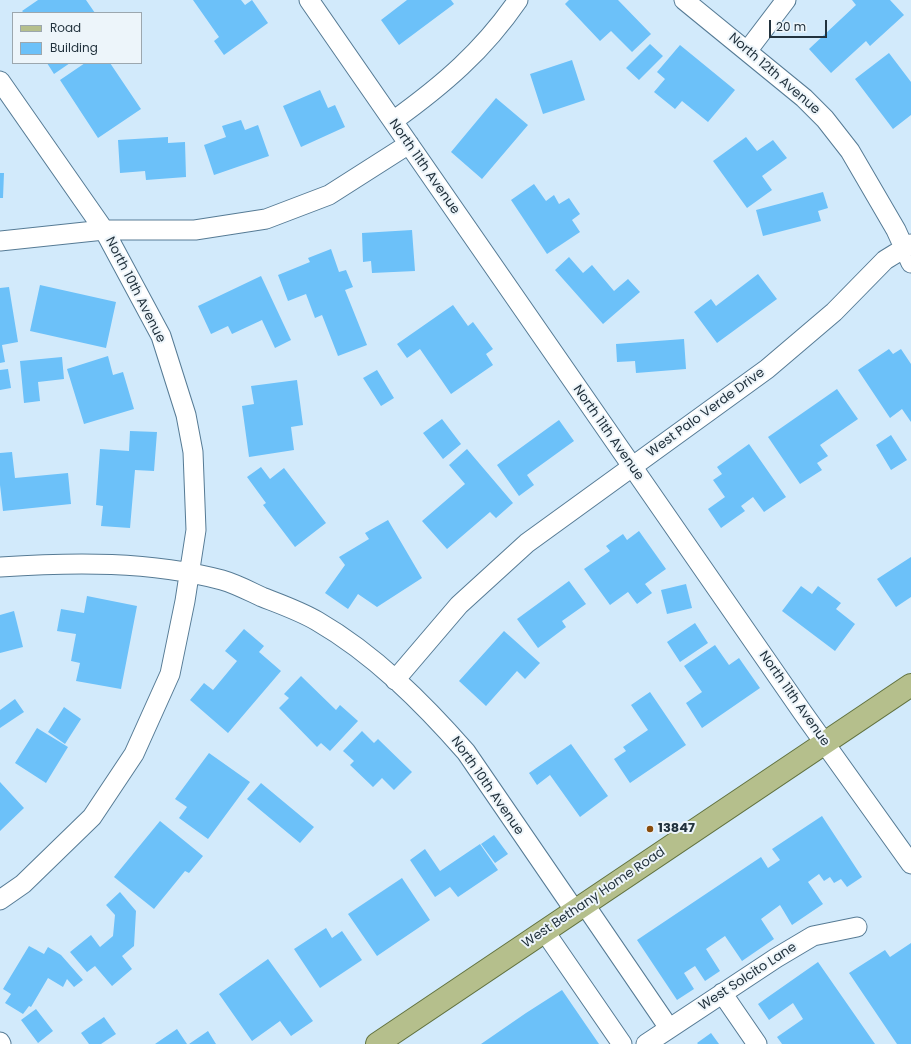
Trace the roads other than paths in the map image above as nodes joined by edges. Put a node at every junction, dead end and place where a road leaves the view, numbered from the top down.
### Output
1 (309, 0) edge
2 (518, 0) edge
3 (684, 0) edge
4 (786, 0) edge
5 (748, 50) junction
6 (0, 81) edge
7 (393, 121) junction
8 (409, 144) junction
9 (104, 230) junction
10 (0, 241) edge
11 (909, 251) edge
12 (632, 467) junction
13 (0, 566) edge
14 (189, 574) junction
15 (395, 680) junction
16 (911, 685) edge
17 (824, 743) junction
18 (911, 864) edge
19 (0, 900) edge
20 (580, 908) junction
21 (857, 927) dead end
22 (545, 932) junction
23 (722, 993) junction
24 (669, 1028) junction
25 (377, 1044) edge
26 (622, 1044) edge
27 (646, 1044) edge
28 (757, 1044) edge

1 - 7 street, North 11th Avenue
2 - 7 street
3 - 5 street, North 12th Avenue
4 - 5 street
5 - 11 street, North 12th Avenue
6 - 9 street, North 10th Avenue
7 - 8 street, North 11th Avenue
8 - 9 street
8 - 12 street, North 11th Avenue
9 - 10 street
9 - 14 street, North 10th Avenue
11 - 12 street, West Palo Verde Drive
12 - 15 street, West Palo Verde Drive
12 - 17 street, North 11th Avenue
13 - 14 street
14 - 15 street, North 10th Avenue
14 - 19 street
15 - 20 street, North 10th Avenue
16 - 17 main road, West Bethany Home Road
17 - 18 street, North 11th Avenue
17 - 20 main road, West Bethany Home Road
20 - 22 main road, West Bethany Home Road
20 - 24 street, North 10th Avenue
21 - 23 street, West Solcito Lane
22 - 25 main road, West Bethany Home Road
22 - 26 street
23 - 24 street, West Solcito Lane
23 - 28 street
24 - 27 street, West Solcito Lane

